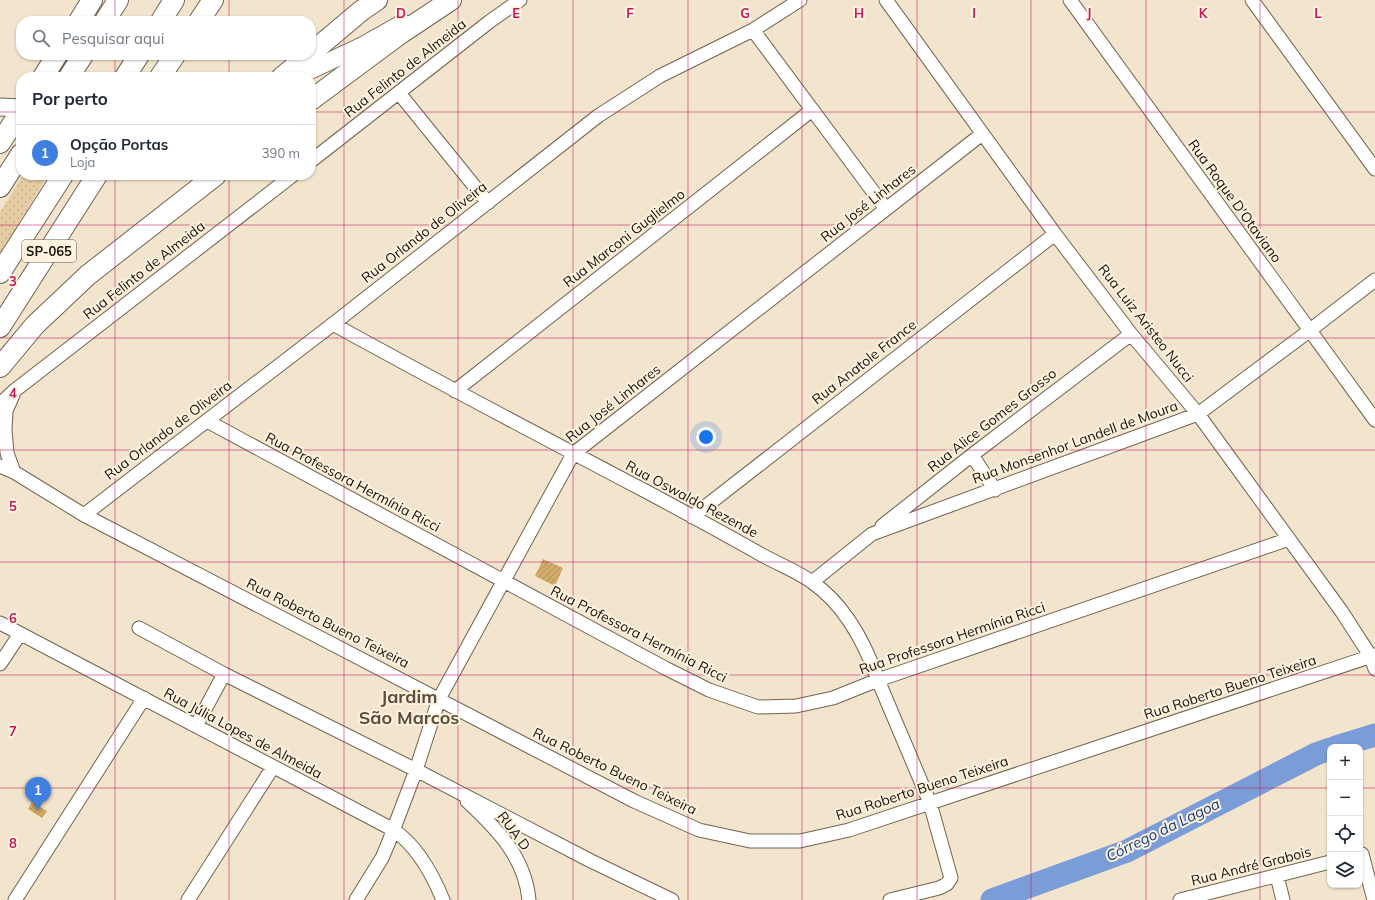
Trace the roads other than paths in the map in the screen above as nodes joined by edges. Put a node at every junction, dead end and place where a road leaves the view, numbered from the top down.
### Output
1 (92, 0) edge
2 (118, 0) edge
3 (174, 0) edge
4 (213, 0) edge
5 (377, 0) edge
6 (443, 0) edge
7 (451, 0) edge
8 (520, 0) edge
9 (800, 0) edge
10 (886, 0) edge
11 (1070, 0) edge
12 (1252, 0) edge
13 (82, 16) edge
14 (108, 16) edge
15 (164, 16) edge
16 (202, 16) edge
17 (753, 30) junction
18 (316, 49) edge
19 (54, 60) edge
20 (80, 60) edge
21 (136, 60) edge
22 (172, 60) edge
23 (303, 60) edge
24 (46, 72) edge
25 (72, 72) edge
26 (128, 72) edge
27 (164, 72) edge
28 (288, 72) edge
29 (307, 72) edge
30 (399, 93) junction
31 (316, 96) edge
32 (0, 107) edge
33 (16, 109) edge
34 (812, 110) junction
35 (16, 117) edge
36 (982, 134) junction
37 (0, 144) edge
38 (316, 157) edge
39 (16, 162) edge
40 (1375, 169) edge
41 (60, 180) edge
42 (94, 180) edge
43 (210, 180) edge
44 (287, 180) edge
45 (0, 187) edge
46 (488, 203) junction
47 (886, 209) junction
48 (1055, 234) junction
49 (0, 273) edge
50 (1375, 280) edge
51 (333, 324) junction
52 (0, 327) edge
53 (1310, 332) junction
54 (1132, 334) junction
55 (0, 367) edge
56 (14, 391) junction
57 (455, 391) junction
58 (0, 404) edge
59 (1198, 414) junction
60 (1375, 420) edge
61 (207, 421) junction
62 (573, 454) junction
63 (972, 454) junction
64 (0, 466) edge
65 (14, 472) junction
66 (995, 490) junction
67 (84, 515) junction
68 (692, 517) junction
69 (872, 534) junction
70 (1289, 539) junction
71 (503, 581) junction
72 (812, 582) junction
73 (0, 622) edge
74 (139, 628) dead end
75 (20, 634) junction
76 (1374, 660) edge
77 (0, 664) edge
78 (224, 674) junction
79 (878, 680) junction
80 (144, 698) junction
81 (439, 699) junction
82 (196, 726) junction
83 (273, 767) junction
84 (416, 770) junction
85 (457, 791) junction
86 (930, 803) junction
87 (392, 829) junction
88 (1366, 853) edge
89 (1327, 863) edge
90 (1277, 876) junction
91 (1201, 897) edge
92 (15, 900) edge
93 (188, 900) edge
94 (356, 900) edge
95 (443, 900) edge
96 (529, 900) edge
97 (672, 900) edge
98 (890, 900) edge
99 (1180, 900) edge
100 (1283, 900) edge
101 (1374, 900) edge

1 - 13 highway
2 - 14 highway
3 - 15 highway
4 - 16 highway
5 - 18 highway
6 - 29 main road
7 - 31 highway
8 - 30 street, Rua Felinto de Almeida
9 - 17 street, Rua Orlando de Oliveira
10 - 36 street, Rua Luiz Aristeo Nucci
11 - 53 street, Rua Roque D'Otaviano
12 - 40 street
17 - 34 street
17 - 46 street, Rua Orlando de Oliveira
19 - 24 highway
20 - 25 highway
21 - 26 highway
22 - 27 highway
23 - 28 highway
30 - 38 street, Rua Felinto de Almeida
30 - 46 street
32 - 33 main road
34 - 47 street
34 - 57 street, Rua Marconi Guglielmo
35 - 37 highway
36 - 47 street, Rua José Linhares
36 - 48 street, Rua Luiz Aristeo Nucci
39 - 45 highway
41 - 49 highway, SP-065
42 - 52 highway, SP-065
43 - 55 highway
44 - 56 street, Rua Felinto de Almeida
46 - 51 street, Rua Orlando de Oliveira
47 - 62 street, Rua José Linhares
48 - 54 street, Rua Luiz Aristeo Nucci
48 - 68 street, Rua Anatole France
50 - 53 street, Rua Monsenhor Landell de Moura
51 - 57 street, Rua Oswaldo Rezende
51 - 61 street, Rua Orlando de Oliveira
53 - 59 street, Rua Monsenhor Landell de Moura
53 - 60 street, Rua Roque D'Otaviano
54 - 59 street, Rua Luiz Aristeo Nucci
54 - 63 street, Rua Alice Gomes Grosso
56 - 58 street, Rua Felinto de Almeida
56 - 65 street
57 - 62 street, Rua Oswaldo Rezende
59 - 66 street, Rua Monsenhor Landell de Moura
59 - 70 street, Rua Luiz Aristeo Nucci
61 - 67 street, Rua Orlando de Oliveira
61 - 71 street, Rua Professora Hermínia Ricci
62 - 68 street, Rua Oswaldo Rezende
62 - 71 street, Rua José Linhares
63 - 66 street
63 - 69 street, Rua Alice Gomes Grosso
64 - 65 street, Rua Roberto Bueno Teixeira
65 - 67 street, Rua Roberto Bueno Teixeira
66 - 69 street, Rua Monsenhor Landell de Moura
67 - 81 street, Rua Roberto Bueno Teixeira
68 - 72 street, Rua Oswaldo Rezende
69 - 72 street, Rua Monsenhor Landell de Moura
70 - 76 street, Rua Luiz Aristeo Nucci
70 - 79 street, Rua Professora Hermínia Ricci
71 - 79 street, Rua Professora Hermínia Ricci
71 - 81 street, Rua José Linhares
72 - 79 street, Rua Oswaldo Rezende
73 - 75 street, Rua Júlia Lopes de Almeida
74 - 78 street
75 - 77 street
75 - 80 street, Rua Júlia Lopes de Almeida
76 - 86 street, Rua Roberto Bueno Teixeira
78 - 82 street
78 - 84 street
79 - 86 street, Rua Oswaldo Rezende
80 - 82 street, Rua Júlia Lopes de Almeida
80 - 92 street
81 - 84 street, Rua José Linhares
81 - 86 street, Rua Roberto Bueno Teixeira
82 - 83 street, Rua Júlia Lopes de Almeida
83 - 87 street, Rua Júlia Lopes de Almeida
83 - 93 street
84 - 85 street
84 - 87 street, Rua José Linhares
85 - 96 street, RUA D
85 - 97 street
86 - 98 street, Rua Oswaldo Rezende
87 - 94 street, Rua José Linhares
87 - 95 street, Rua Júlia Lopes de Almeida
88 - 101 street
89 - 90 street, Rua André Grabois
90 - 91 street, Rua André Grabois
90 - 100 street
91 - 99 street, Rua André Grabois

